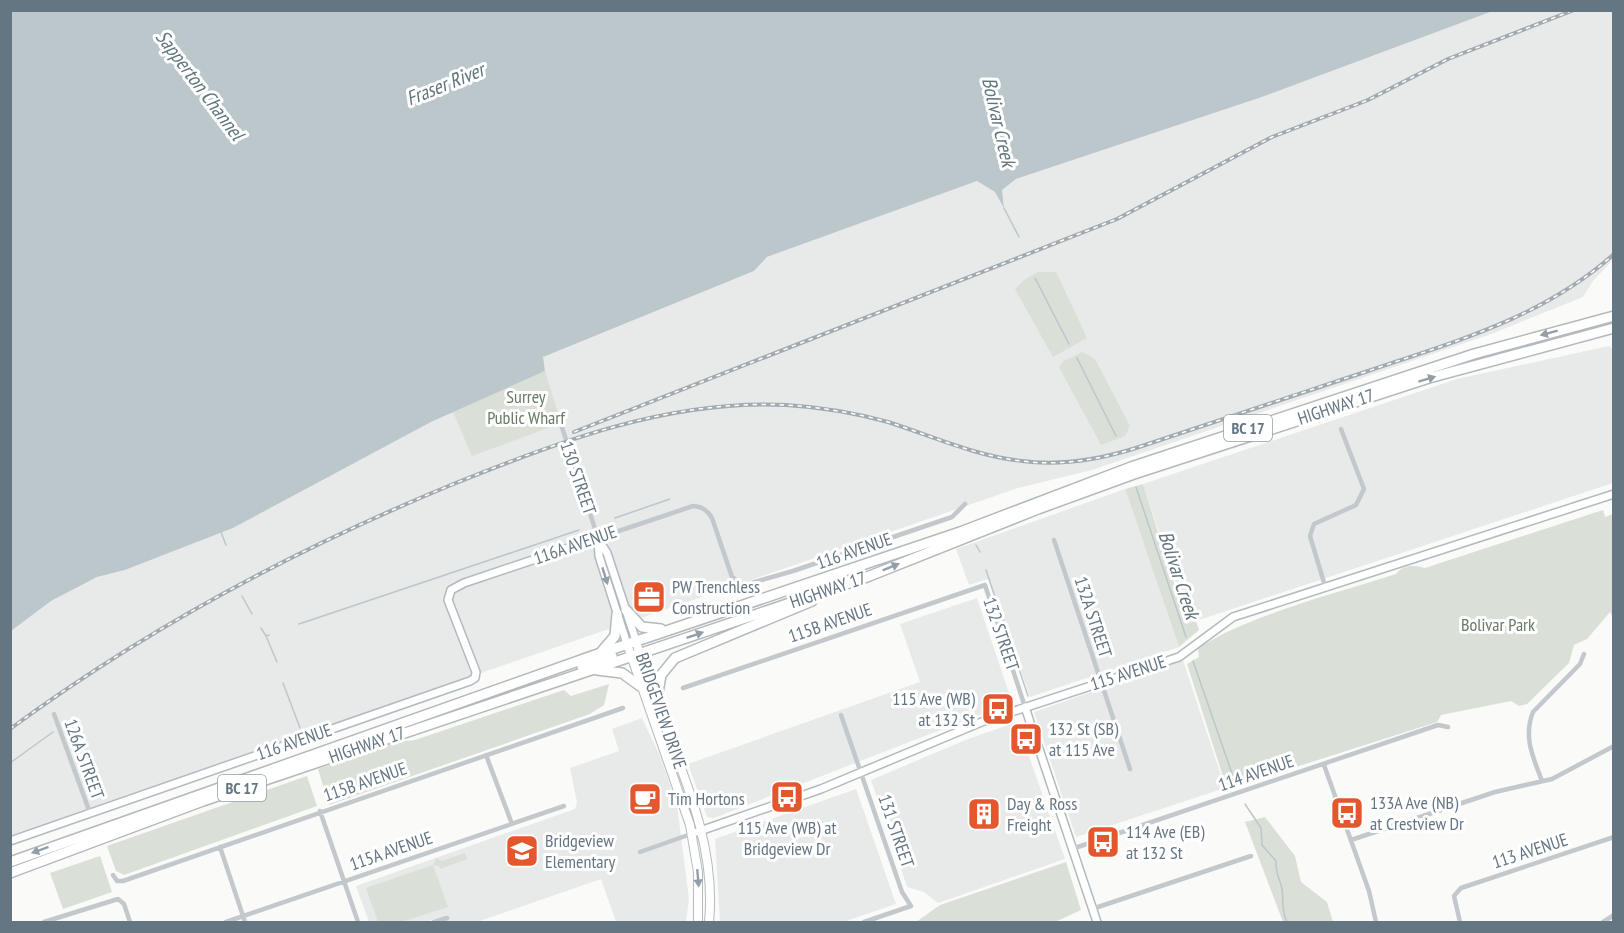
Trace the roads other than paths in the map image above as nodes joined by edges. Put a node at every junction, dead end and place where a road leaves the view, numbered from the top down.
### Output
1 (1614, 309) edge
2 (1610, 317) edge
3 (1614, 328) edge
4 (559, 418) dead end
5 (1341, 429) dead end
6 (1614, 494) edge
7 (965, 504) dead end
8 (700, 507) joint
9 (598, 538) junction
10 (1054, 540) dead end
11 (867, 577) junction
12 (985, 585) joint
13 (1325, 586) junction
14 (621, 612) junction
15 (669, 630) junction
16 (632, 649) junction
17 (1584, 654) dead end
18 (595, 655) junction
19 (595, 669) junction
20 (475, 678) joint
21 (1100, 683) junction
22 (640, 686) junction
23 (683, 688) dead end
24 (656, 704) junction
25 (1025, 707) junction
26 (622, 708) dead end
27 (476, 709) junction
28 (54, 714) dead end
29 (841, 715) dead end
30 (1448, 727) dead end
31 (1614, 746) edge
32 (486, 755) junction
33 (1324, 765) junction
34 (1130, 769) dead end
35 (861, 774) junction
36 (1542, 782) junction
37 (564, 806) dead end
38 (320, 811) junction
39 (90, 813) junction
40 (512, 824) junction
41 (702, 831) junction
42 (692, 834) junction
43 (1614, 837) edge
44 (1351, 840) junction
45 (10, 841) edge
46 (220, 847) junction
47 (1072, 849) junction
48 (640, 852) dead end
49 (1251, 856) dead end
50 (10, 862) edge
51 (10, 873) edge
52 (113, 875) dead end
53 (344, 881) junction
54 (1092, 909) junction
55 (1614, 915) edge
56 (243, 916) junction
57 (447, 918) dead end
58 (44, 922) edge
59 (130, 922) edge
60 (226, 922) edge
61 (245, 922) edge
62 (358, 922) edge
63 (435, 922) edge
64 (698, 922) edge
65 (709, 922) edge
66 (864, 922) edge
67 (1097, 922) edge
68 (1376, 922) edge
69 (1460, 922) edge
70 (1603, 922) edge

1 - 2 highway
2 -> 15 highway, HIGHWAY 17 / BC 17
11 -> 3 highway, HIGHWAY 17 / BC 17
4 - 9 street, 130 STREET
5 - 13 street
6 - 13 street, 115 AVENUE
7 - 8 street, 116 AVENUE
8 - 9 street, 116A AVENUE
9 - 14 street, 130 STREET
9 - 20 street, 116A AVENUE
10 - 21 street, 132A STREET
16 -> 11 highway, HIGHWAY 17 / BC 17
11 - 24 highway
12 - 23 street, 115B AVENUE
12 - 25 street, 132 STREET
13 - 21 street, 115 AVENUE
14 - 15 highway
14 - 16 street, 130 STREET
14 - 18 highway
15 - 16 highway, HIGHWAY 17 / BC 17
16 - 18 highway, HIGHWAY 17 / BC 17
16 - 19 highway, HIGHWAY 17 / BC 17
16 - 22 main road, BRIDGEVIEW DRIVE
16 - 24 main road, BRIDGEVIEW DRIVE
16 - 27 highway
17 - 36 street
18 -> 50 highway, HIGHWAY 17 / BC 17
19 - 22 highway
19 - 27 highway, HIGHWAY 17 / BC 17
20 - 39 street, 116 AVENUE
21 - 25 street, 115 AVENUE
21 - 34 street, 132A STREET
22 - 42 main road, BRIDGEVIEW DRIVE
24 - 41 main road, BRIDGEVIEW DRIVE
25 - 35 street, 115 AVENUE
25 - 47 street, 132 STREET
26 - 32 street, 115B AVENUE
27 - 51 highway, HIGHWAY 17 / BC 17
28 - 39 street, 126A STREET
29 - 35 street, 131 STREET
30 - 33 street, 114 AVENUE
31 - 36 street
32 - 38 street, 115B AVENUE
32 - 40 street
33 - 44 street
33 - 47 street, 114 AVENUE
35 - 41 street, 115 AVENUE
35 - 66 street, 131 STREET
36 - 44 street
37 - 40 street, 115A AVENUE
38 - 46 street, 115B AVENUE
38 - 53 street
39 - 45 street, 116 AVENUE
40 - 53 street, 115A AVENUE
41 - 42 street, 115 AVENUE
41 - 65 main road, BRIDGEVIEW DRIVE
42 - 48 street, 115 AVENUE
42 -> 64 main road, BRIDGEVIEW DRIVE
43 - 69 street, 113 AVENUE
44 - 68 street
46 - 52 street, 115B AVENUE
46 - 56 street
47 - 54 street, 132 STREET
49 - 54 street
53 - 56 street, 115A AVENUE
53 - 62 street
54 - 67 street, 132 STREET
55 - 70 street
56 - 60 street, 115A AVENUE
56 - 61 street
57 - 63 street
58 - 59 street

